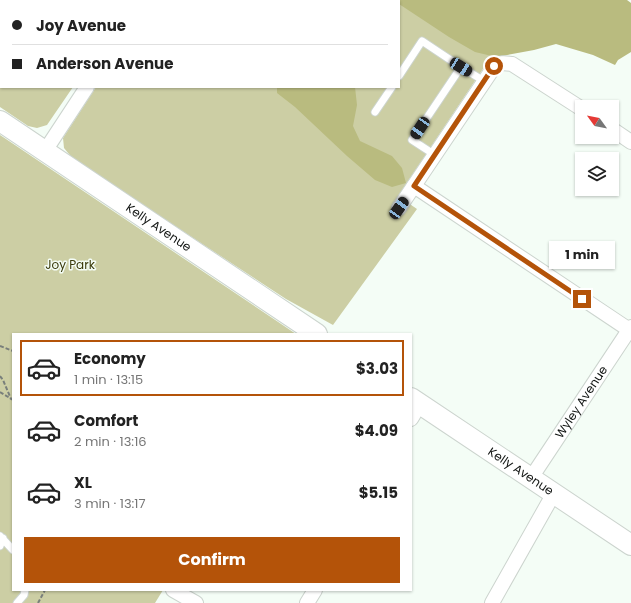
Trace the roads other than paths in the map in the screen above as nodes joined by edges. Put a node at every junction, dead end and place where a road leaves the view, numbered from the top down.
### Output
1 (461, 67) junction
2 (400, 74) edge
3 (484, 81) junction
4 (86, 88) edge
5 (391, 88) edge
6 (575, 104) edge
7 (375, 112) dead end
8 (0, 121) edge
9 (619, 134) edge
10 (631, 142) edge
11 (45, 151) junction
12 (435, 155) junction
13 (414, 186) junction
14 (399, 208) dead end
15 (630, 329) edge
16 (315, 333) edge
17 (414, 407) edge
18 (531, 478) junction
19 (554, 493) junction
20 (2, 537) edge
21 (631, 545) edge
22 (0, 546) edge
23 (12, 549) edge
24 (25, 591) edge
25 (176, 591) edge
26 (314, 591) edge
27 (17, 603) edge
28 (196, 603) edge
29 (307, 603) edge
30 (492, 603) edge

1 - 2 lane
1 - 3 lane
1 - 12 lane
3 - 6 street
3 - 12 street
4 - 11 street
5 - 7 lane
8 - 11 main road, Kelly Avenue
9 - 10 street
11 - 16 main road, Kelly Avenue
12 - 13 street
13 - 14 street
13 - 15 street
15 - 18 street, Wyley Avenue
17 - 18 main road, Kelly Avenue
18 - 19 main road, Kelly Avenue
19 - 21 main road, Kelly Avenue
19 - 30 street
20 - 22 lane
20 - 23 lane
24 - 27 lane
25 - 28 street
26 - 29 street

